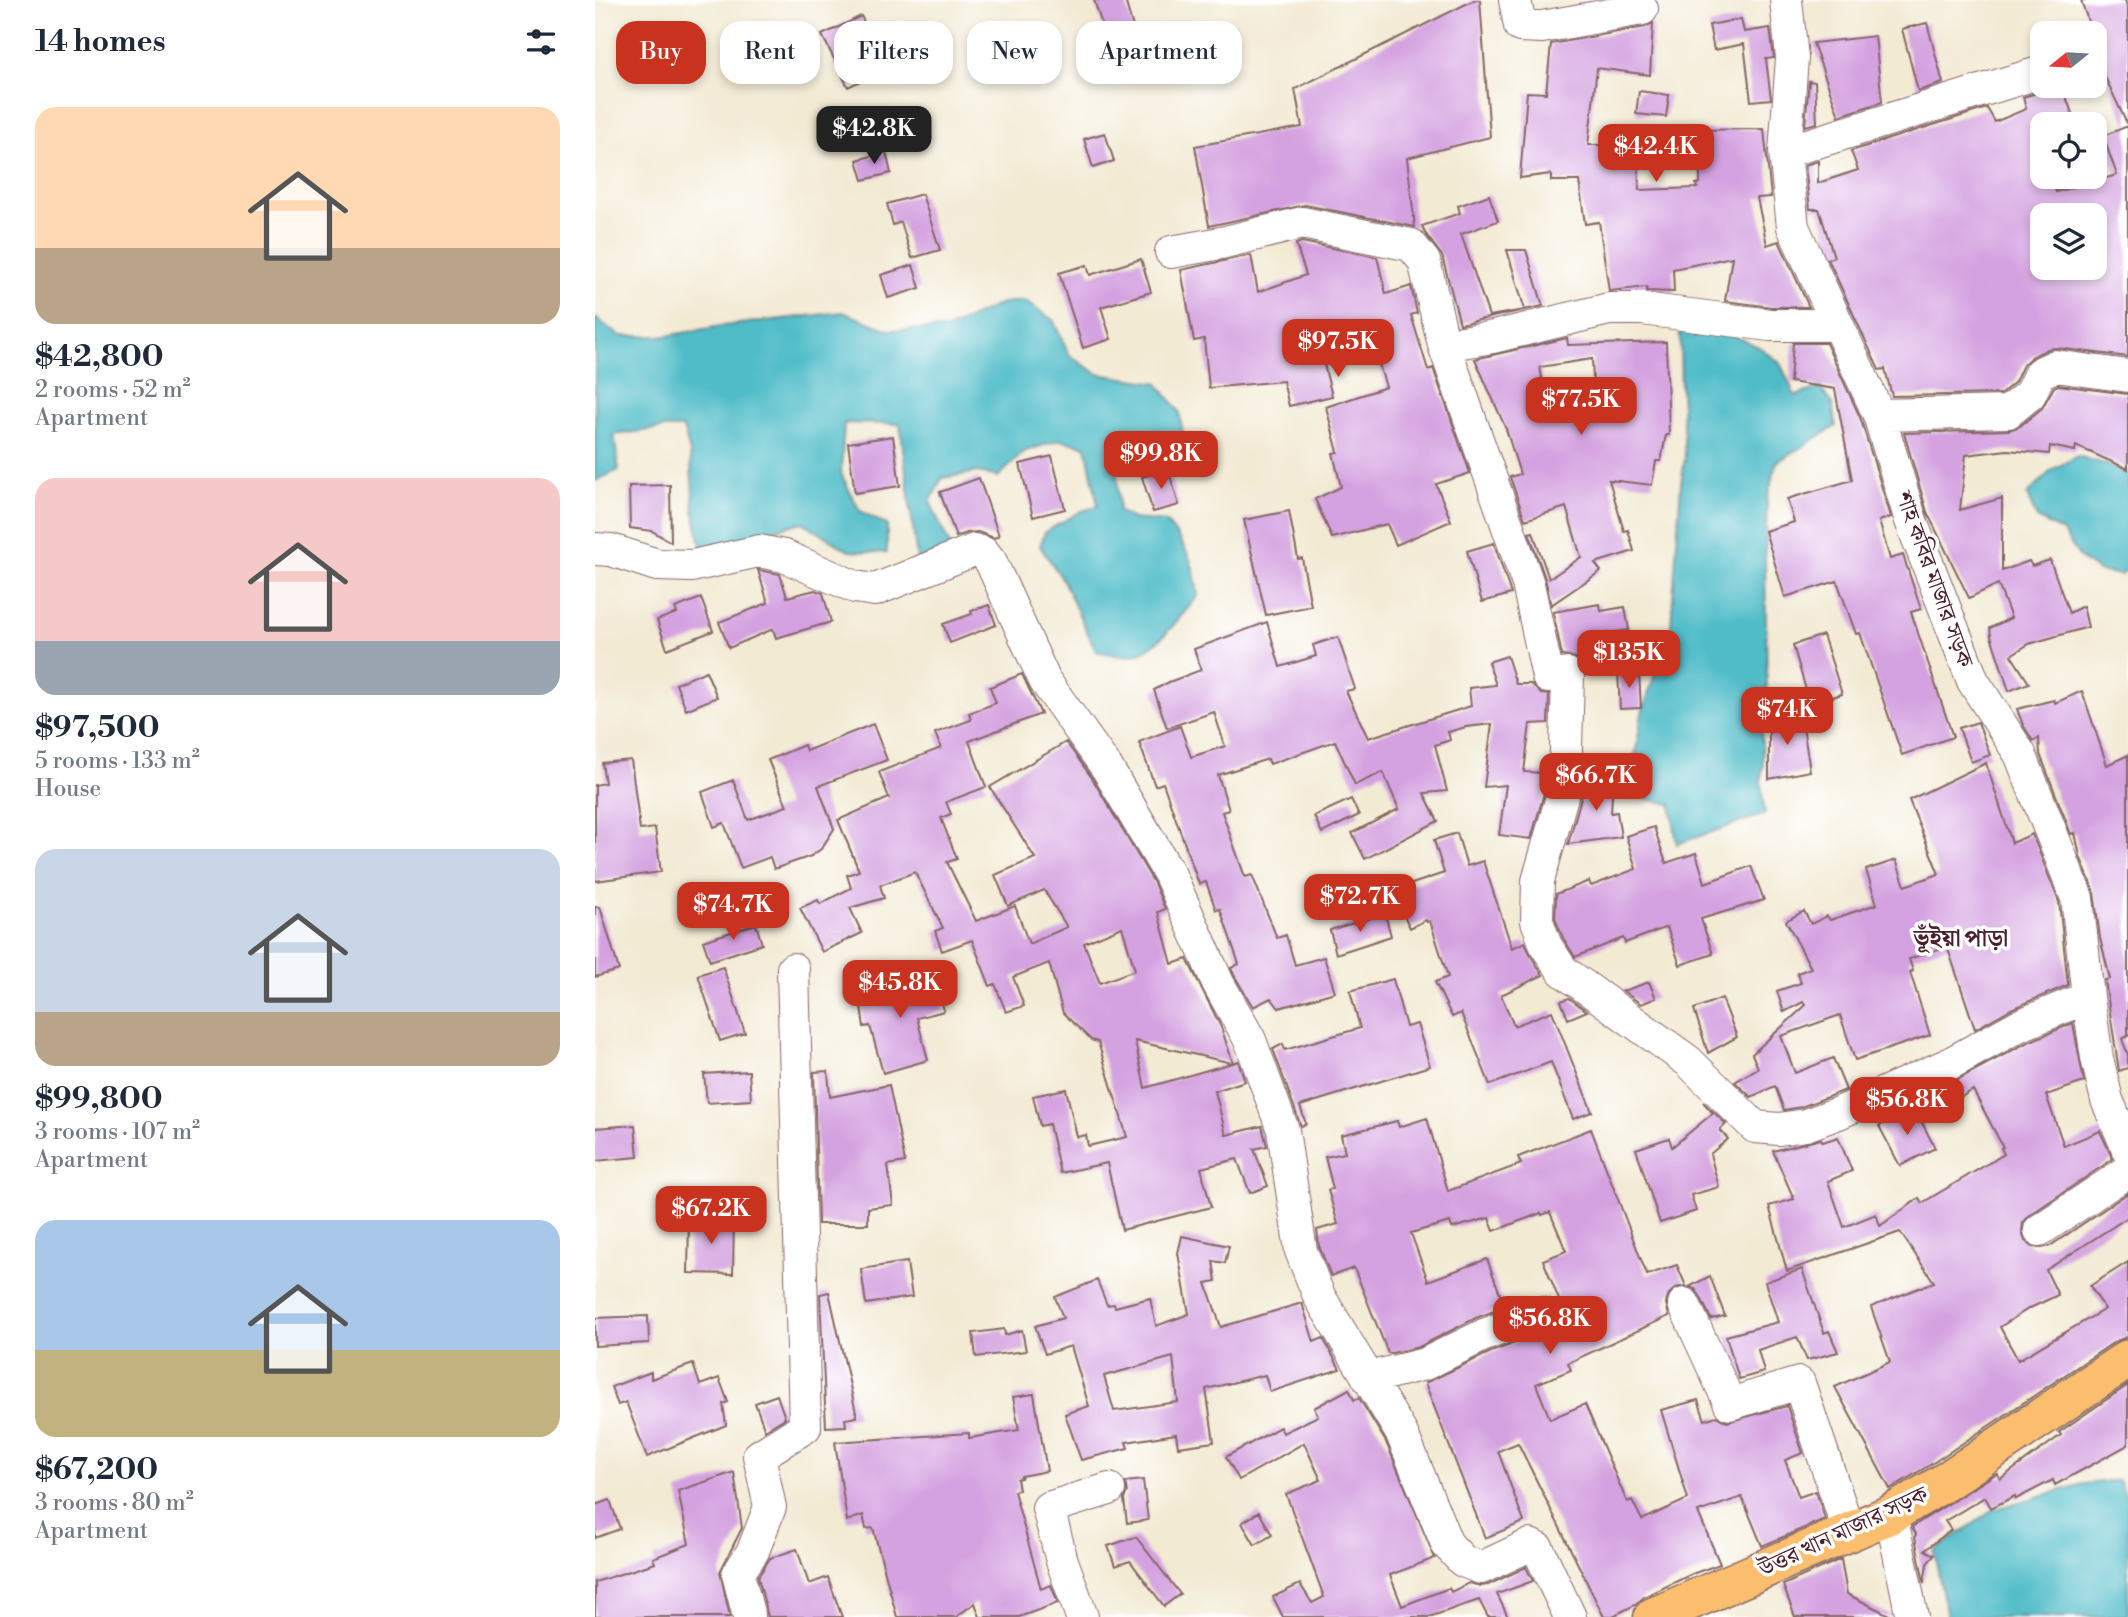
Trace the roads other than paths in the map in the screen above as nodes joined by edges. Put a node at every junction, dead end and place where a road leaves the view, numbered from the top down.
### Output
1 (1515, 0) edge
2 (1786, 0) edge
3 (1642, 9) dead end
4 (2030, 76) edge
5 (1785, 152) junction
6 (1171, 251) dead end
7 (1838, 325) junction
8 (1444, 345) junction
9 (2128, 376) edge
10 (1879, 415) junction
11 (595, 550) edge
12 (793, 970) dead end
13 (2088, 997) junction
14 (2128, 1149) edge
15 (2128, 1171) edge
16 (2040, 1230) dead end
17 (1684, 1304) dead end
18 (1542, 1313) dead end
19 (2128, 1359) edge
20 (1368, 1378) junction
21 (1109, 1489) dead end
22 (1891, 1514) junction
23 (1849, 1532) junction
24 (749, 1617) edge
25 (1082, 1617) edge
26 (1570, 1617) edge
27 (1653, 1617) edge
28 (1912, 1617) edge

1 - 3 street
2 - 5 street, শাহ কবির মাজার সড়ক
4 - 5 street
5 - 7 street, শাহ কবির মাজার সড়ক
6 - 8 street
7 - 8 street
7 - 10 street, শাহ কবির মাজার সড়ক
8 - 13 street
9 - 10 street
10 - 13 street, শাহ কবির মাজার সড়ক
11 - 20 street
12 - 24 street
13 - 14 street, শাহ কবির মাজার সড়ক
15 - 16 street
17 - 23 street
18 - 20 street
19 - 22 main road, উত্তর খান মাজার সড়ক
20 - 26 street
21 - 25 street
22 - 23 main road, উত্তর খান মাজার সড়ক
22 - 28 street
23 - 27 main road, উত্তর খান মাজার সড়ক

